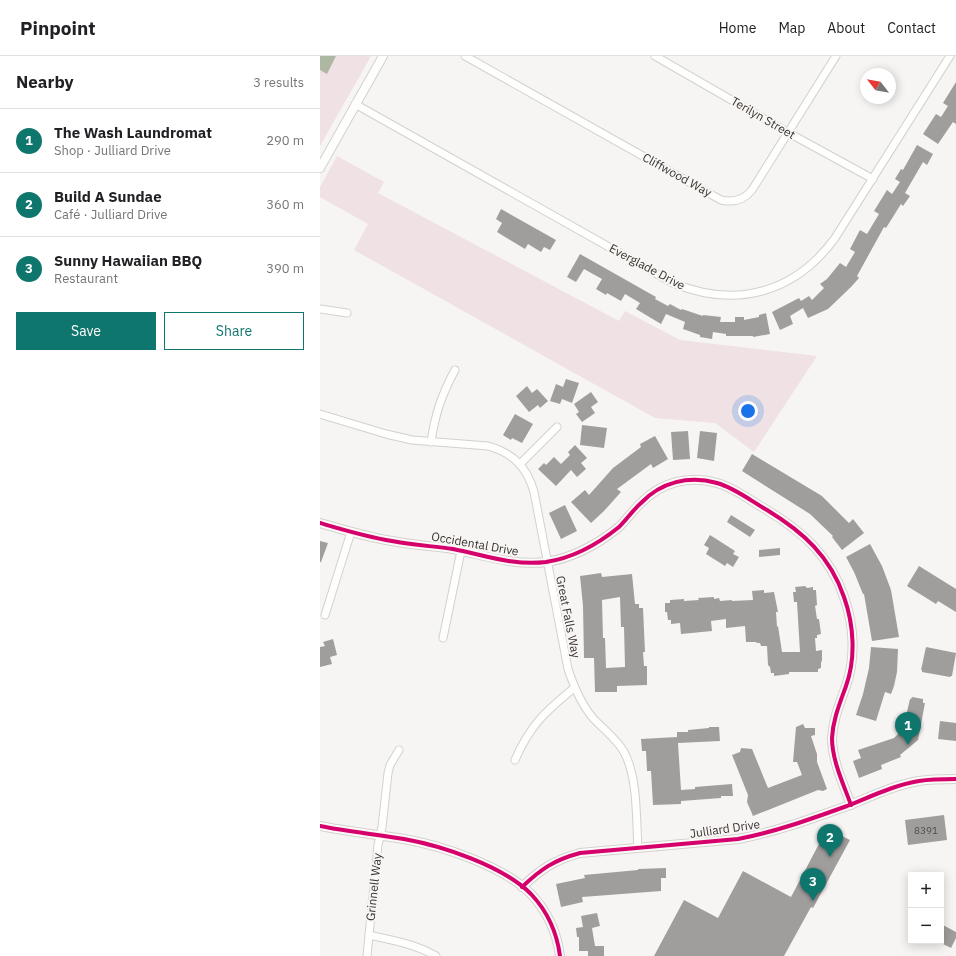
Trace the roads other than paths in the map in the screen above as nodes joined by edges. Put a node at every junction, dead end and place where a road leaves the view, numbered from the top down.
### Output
1 (383, 56) edge
2 (466, 56) edge
3 (655, 56) edge
4 (836, 56) edge
5 (950, 56) edge
6 (356, 104) junction
7 (787, 132) junction
8 (320, 168) edge
9 (872, 179) junction
10 (320, 309) edge
11 (347, 313) dead end
12 (455, 370) dead end
13 (320, 414) edge
14 (557, 427) dead end
15 (431, 442) junction
16 (520, 464) junction
17 (320, 523) edge
18 (351, 532) junction
19 (461, 551) junction
20 (547, 562) junction
21 (325, 615) dead end
22 (443, 638) dead end
23 (574, 688) junction
24 (399, 750) dead end
25 (515, 760) dead end
26 (956, 779) edge
27 (850, 805) junction
28 (320, 826) edge
29 (380, 835) junction
30 (638, 848) junction
31 (522, 887) junction
32 (369, 935) junction
33 (366, 956) edge
34 (436, 956) edge
35 (560, 956) edge

1 - 6 street
2 - 7 street, Cliffwood Way
3 - 7 street, Terilyn Street
4 - 7 street, Cliffwood Way
5 - 9 street, Everglade Drive
6 - 8 street
6 - 9 street, Everglade Drive
7 - 9 street, Terilyn Street
10 - 11 street
12 - 15 street
13 - 15 street, Great Falls Way
14 - 16 street
15 - 16 street, Great Falls Way
16 - 20 street, Great Falls Way
17 - 18 street, Occidental Drive
18 - 19 street, Occidental Drive
18 - 21 street
19 - 20 street, Occidental Drive
19 - 22 street
20 - 23 street, Great Falls Way
20 - 27 street, Occidental Drive
23 - 25 street
23 - 30 street, Great Falls Way
24 - 29 street, Grinnell Way
26 - 27 street, Julliard Drive
27 - 30 street, Julliard Drive
28 - 29 street
29 - 31 street
29 - 32 street, Grinnell Way
30 - 31 street, Julliard Drive
31 - 35 street
32 - 33 street, Grinnell Way
32 - 34 street

